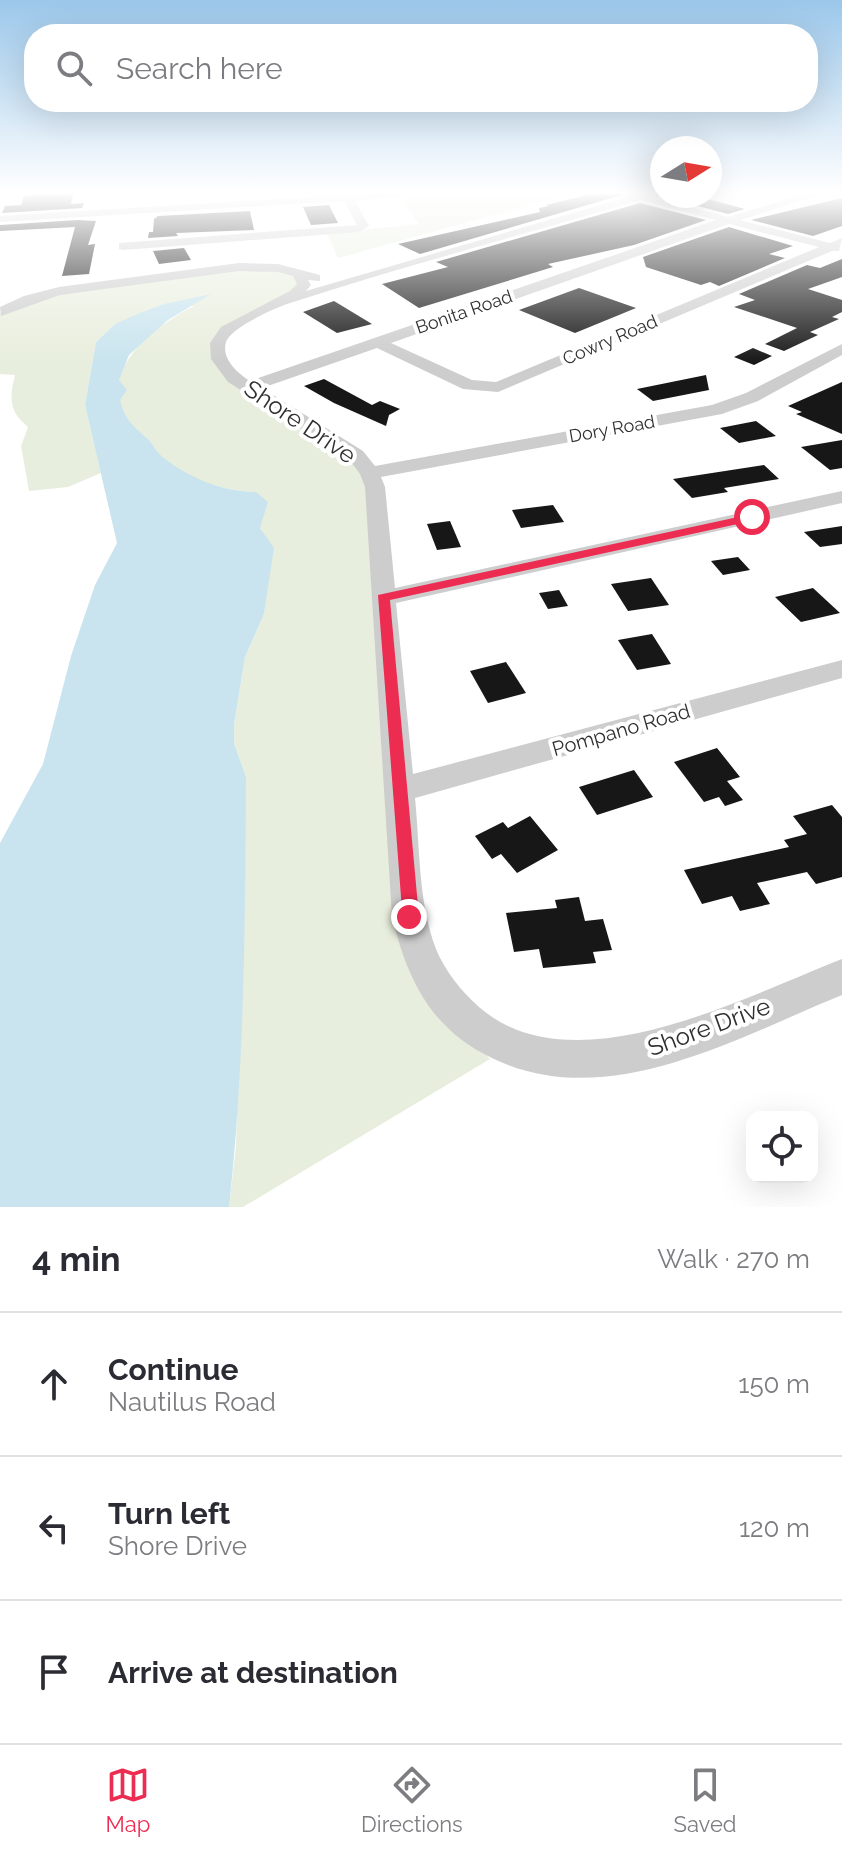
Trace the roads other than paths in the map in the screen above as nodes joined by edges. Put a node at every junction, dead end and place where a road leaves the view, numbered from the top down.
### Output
1 (123, 250) edge
2 (459, 250) edge
3 (641, 250) edge
4 (830, 250) edge
5 (120, 273) junction
6 (299, 275) junction
7 (354, 281) junction
8 (59, 291) junction
9 (0, 297) edge
10 (275, 304) junction
11 (0, 312) edge
12 (377, 342) junction
13 (842, 349) edge
14 (249, 387) junction
15 (370, 473) junction
16 (842, 497) edge
17 (383, 598) junction
18 (842, 669) edge
19 (400, 790) junction
20 (842, 977) edge

1 - 5 street
2 - 7 street, Shore Drive
3 - 12 street, Bonita Road
4 - 12 street, Cowry Road
5 - 6 street
5 - 8 street
6 - 7 street
6 - 10 street, Shore Drive
7 - 10 street, Shore Drive
8 - 9 street
8 - 11 street
10 - 14 street, Shore Drive
12 - 14 street, Bonita Road
13 - 15 street, Dory Road
14 - 15 street, Shore Drive
15 - 17 street, Shore Drive
16 - 17 street
17 - 19 street, Shore Drive
18 - 19 street, Pompano Road
19 - 20 street, Shore Drive

